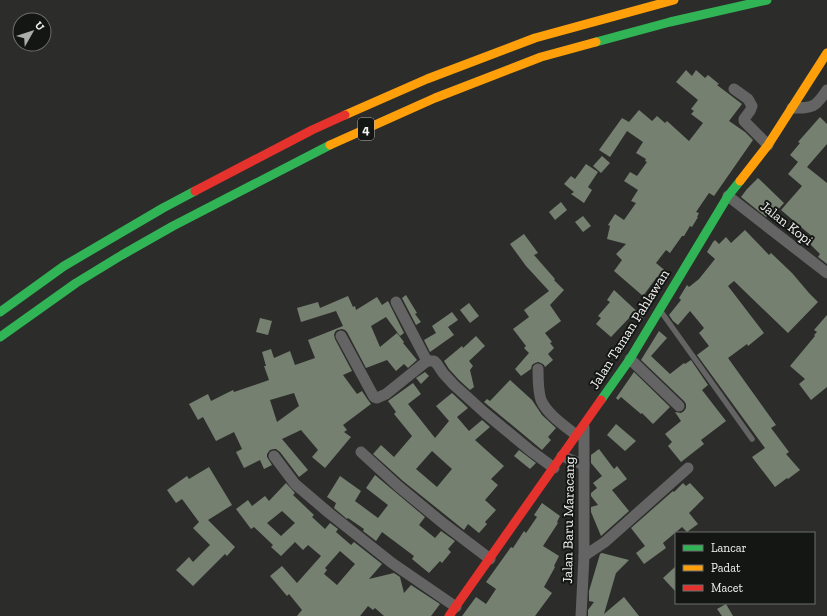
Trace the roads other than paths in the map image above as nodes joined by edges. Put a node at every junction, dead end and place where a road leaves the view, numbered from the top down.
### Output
1 (674, 0) edge
2 (767, 0) edge
3 (827, 53) edge
4 (734, 89) dead end
5 (827, 90) edge
6 (792, 108) junction
7 (768, 145) junction
8 (728, 196) junction
9 (827, 274) edge
10 (396, 302) dead end
11 (659, 310) junction
12 (0, 312) edge
13 (341, 336) dead end
14 (0, 337) edge
15 (630, 359) junction
16 (427, 362) junction
17 (538, 370) dead end
18 (679, 406) dead end
19 (584, 425) junction
20 (576, 435) junction
21 (752, 439) dead end
22 (361, 452) dead end
23 (274, 456) dead end
24 (562, 456) junction
25 (584, 465) junction
26 (554, 468) junction
27 (688, 468) dead end
28 (584, 556) junction
29 (490, 559) junction
30 (452, 612) edge
31 (581, 616) edge

1 - 12 main road, 4
2 - 14 main road, 4
3 - 6 main road, Jalan Taman Pahlawan
4 - 7 street
5 - 6 street
6 - 7 main road, Jalan Taman Pahlawan
7 - 8 main road, Jalan Taman Pahlawan
8 - 9 street, Jalan Kopi
8 - 11 main road, Jalan Taman Pahlawan
10 - 16 street
11 - 15 main road, Jalan Taman Pahlawan
11 - 21 lane
13 - 16 street
15 - 18 street
15 - 19 main road, Jalan Taman Pahlawan
16 - 26 street
17 - 20 street
19 - 20 main road, Jalan Taman Pahlawan
19 - 25 street, Jalan Baru Maracang
20 - 24 main road, Jalan Taman Pahlawan
22 - 29 street
23 - 30 street
24 - 25 street
24 - 26 main road, Jalan Taman Pahlawan
25 - 28 street, Jalan Baru Maracang
26 - 29 main road, Jalan Taman Pahlawan
27 - 28 street
28 - 31 street, Jalan Baru Maracang
29 - 30 main road, Jalan Taman Pahlawan

